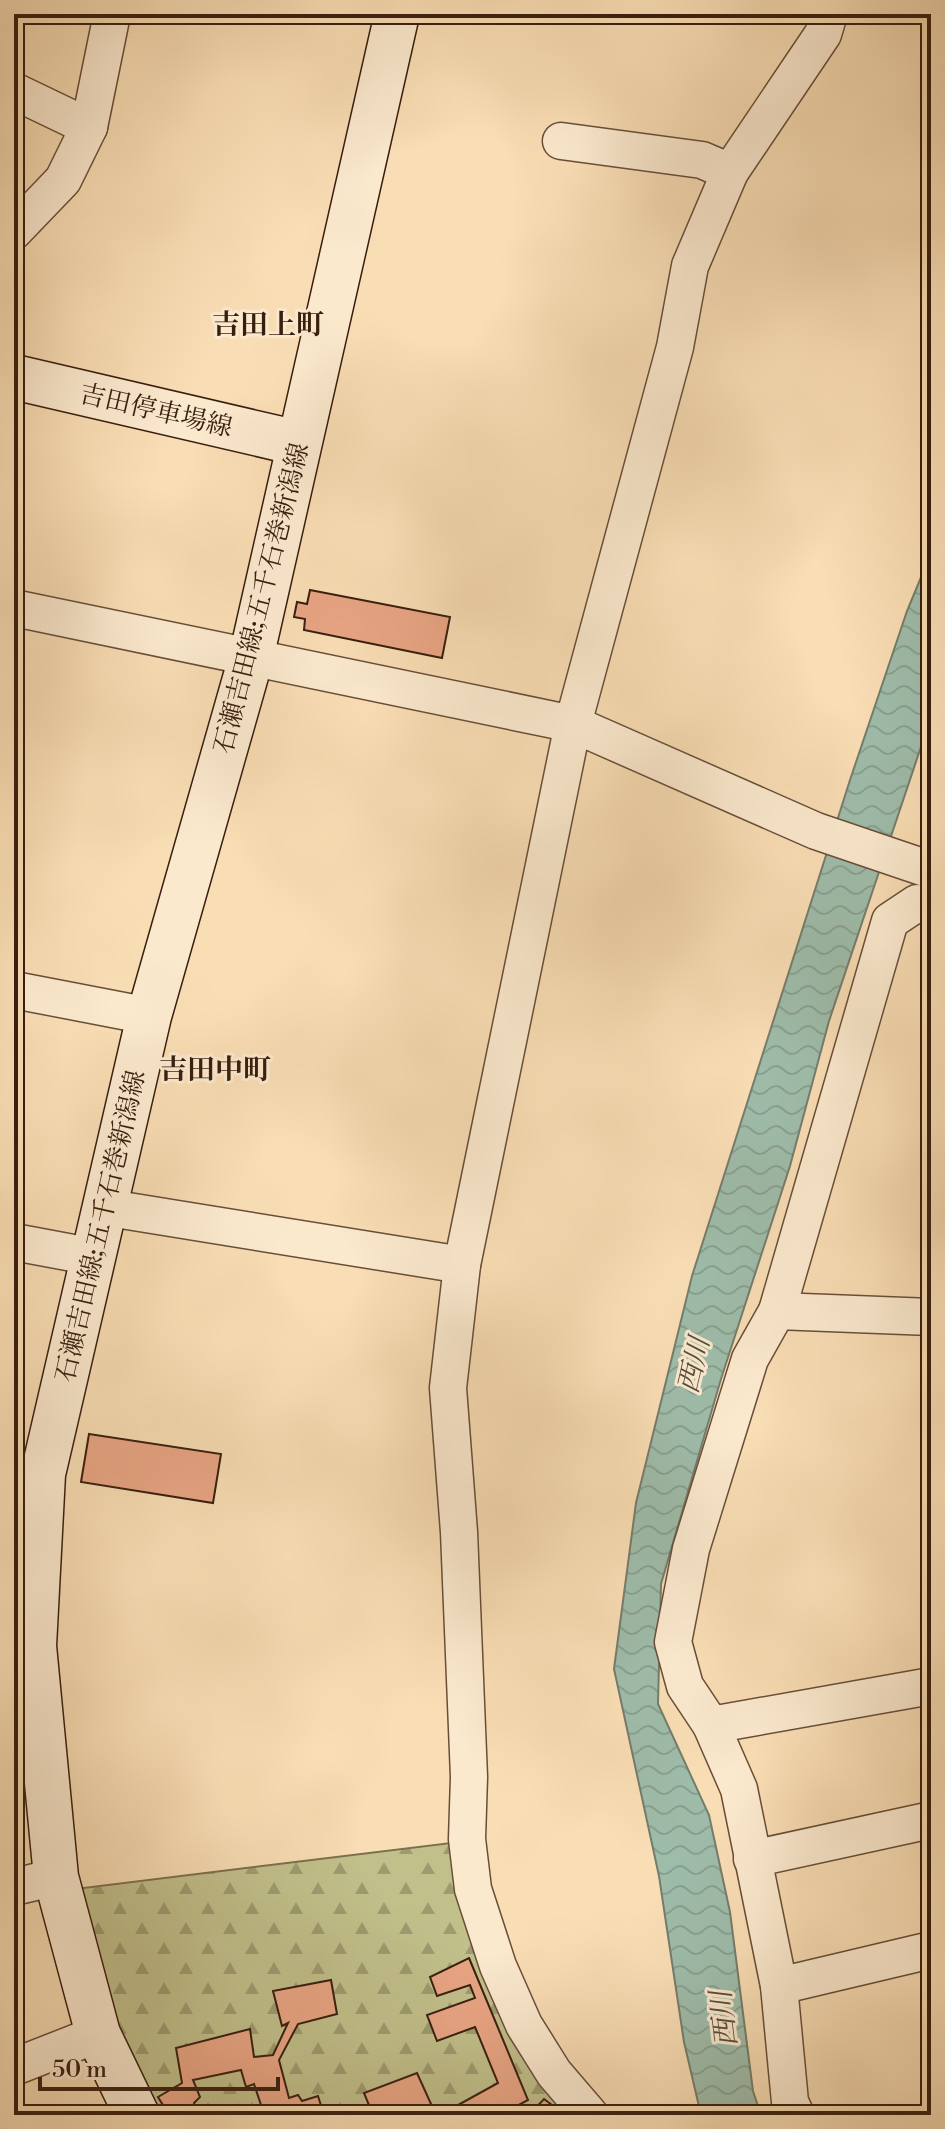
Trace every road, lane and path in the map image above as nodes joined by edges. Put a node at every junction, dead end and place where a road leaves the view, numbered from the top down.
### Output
1 (112, 14) edge
2 (397, 14) edge
3 (829, 14) edge
4 (14, 91) edge
5 (89, 127) junction
6 (561, 141) dead end
7 (730, 172) junction
8 (14, 231) edge
9 (14, 377) edge
10 (298, 443) junction
11 (14, 608) edge
12 (251, 658) junction
13 (573, 724) junction
14 (929, 869) edge
15 (931, 908) edge
16 (14, 990) edge
17 (149, 1016) junction
18 (103, 1207) junction
19 (14, 1242) edge
20 (94, 1257) junction
21 (462, 1265) junction
22 (777, 1311) junction
23 (931, 1317) edge
24 (28, 1474) edge
25 (931, 1686) edge
26 (711, 1725) junction
27 (931, 1820) edge
28 (752, 1859) junction
29 (56, 1877) junction
30 (14, 1887) edge
31 (931, 1950) edge
32 (779, 1986) junction
33 (98, 2034) junction
34 (14, 2067) edge
35 (137, 2115) edge
36 (590, 2115) edge
37 (796, 2115) edge

1 - 5 street
2 - 10 main road, 石瀬吉田線;五千石巻新潟線
3 - 7 street
4 - 5 street
5 - 8 street
6 - 7 street
7 - 13 street
9 - 10 main road, 吉田停車場線
10 - 12 main road, 石瀬吉田線;五千石巻新潟線
11 - 12 street
12 - 13 street
12 - 17 main road, 石瀬吉田線;五千石巻新潟線
13 - 14 street
13 - 21 street
15 - 22 street
16 - 17 street
17 - 18 main road, 石瀬吉田線;五千石巻新潟線
18 - 20 main road, 石瀬吉田線;五千石巻新潟線
18 - 21 street
19 - 20 street
20 - 24 main road, 石瀬吉田線;五千石巻新潟線
21 - 36 street
22 - 23 street
22 - 26 street
24 - 29 main road, 石瀬吉田線;五千石巻新潟線
25 - 26 street
26 - 28 street
27 - 28 street
28 - 32 street
29 - 30 street
29 - 33 main road, 石瀬吉田線;五千石巻新潟線
31 - 32 street
32 - 37 street
33 - 34 street
33 - 35 main road, 石瀬吉田線;五千石巻新潟線

